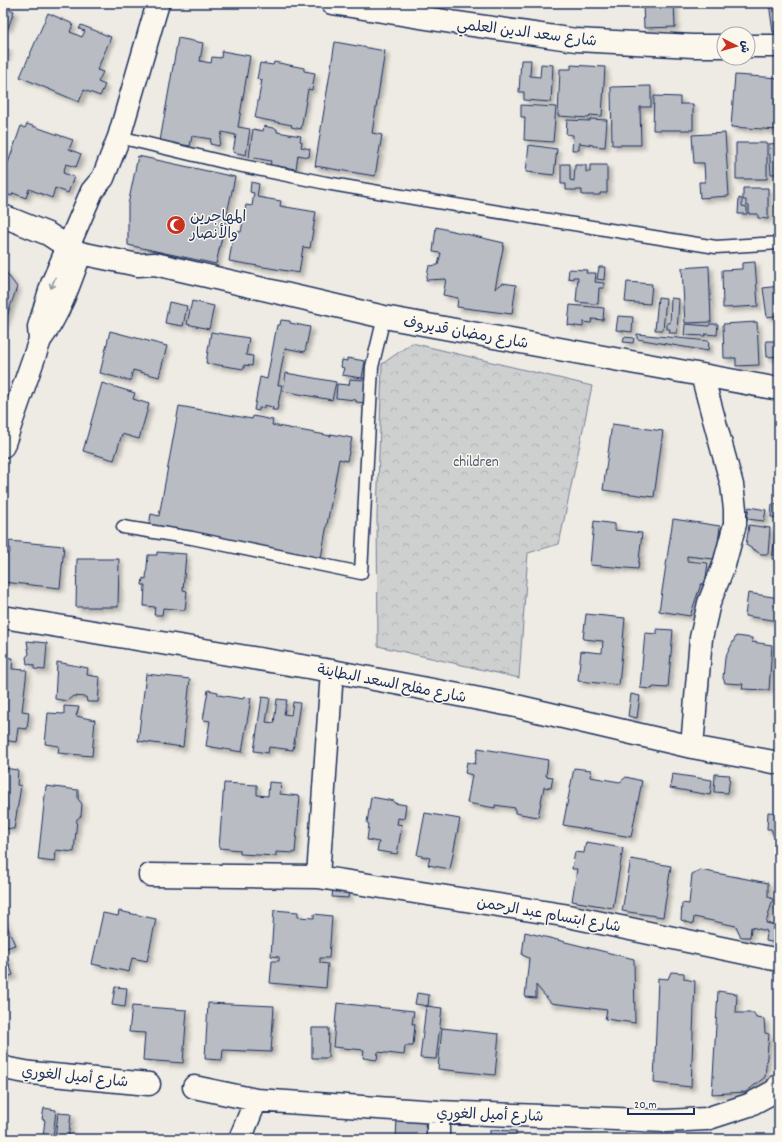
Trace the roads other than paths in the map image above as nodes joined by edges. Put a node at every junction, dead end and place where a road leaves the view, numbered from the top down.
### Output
1 (158, 3) edge
2 (332, 3) edge
3 (716, 46) edge
4 (756, 46) edge
5 (779, 46) edge
6 (119, 137) junction
7 (3, 216) edge
8 (779, 243) edge
9 (77, 244) junction
10 (384, 317) junction
11 (702, 376) junction
12 (779, 388) edge
13 (3, 446) edge
14 (124, 526) dead end
15 (3, 617) edge
16 (332, 671) junction
17 (692, 747) junction
18 (779, 763) edge
19 (150, 875) dead end
20 (318, 877) junction
21 (779, 960) edge
22 (3, 1067) edge
23 (148, 1084) dead end
24 (779, 1085) edge
25 (194, 1087) dead end
26 (256, 1100) junction
27 (438, 1112) junction
28 (240, 1139) edge
29 (438, 1139) edge

1 - 6 street
2 - 3 street, شارع سعد الدين العلمي
4 - 5 street
6 - 8 lane
6 - 9 street
7 - 9 street, شارع رمضان قديروف
9 - 10 street, شارع رمضان قديروف
9 - 13 street
10 - 11 street, شارع رمضان قديروف
10 - 14 lane
11 - 12 street, شارع رمضان قديروف
11 - 17 street
15 - 16 street, شارع مفلح السعد البطاينة
16 - 17 street, شارع مفلح السعد البطاينة
16 - 20 street
17 - 18 street, شارع مفلح السعد البطاينة
19 - 20 street, شارع ابتسام عبد الرحمن
20 - 21 street, شارع ابتسام عبد الرحمن
22 - 23 street, شارع أميل الغوري
24 - 27 street, شارع أميل الغوري
25 - 26 street, شارع أميل الغوري
26 - 27 street, شارع أميل الغوري
26 - 28 street
27 - 29 street

